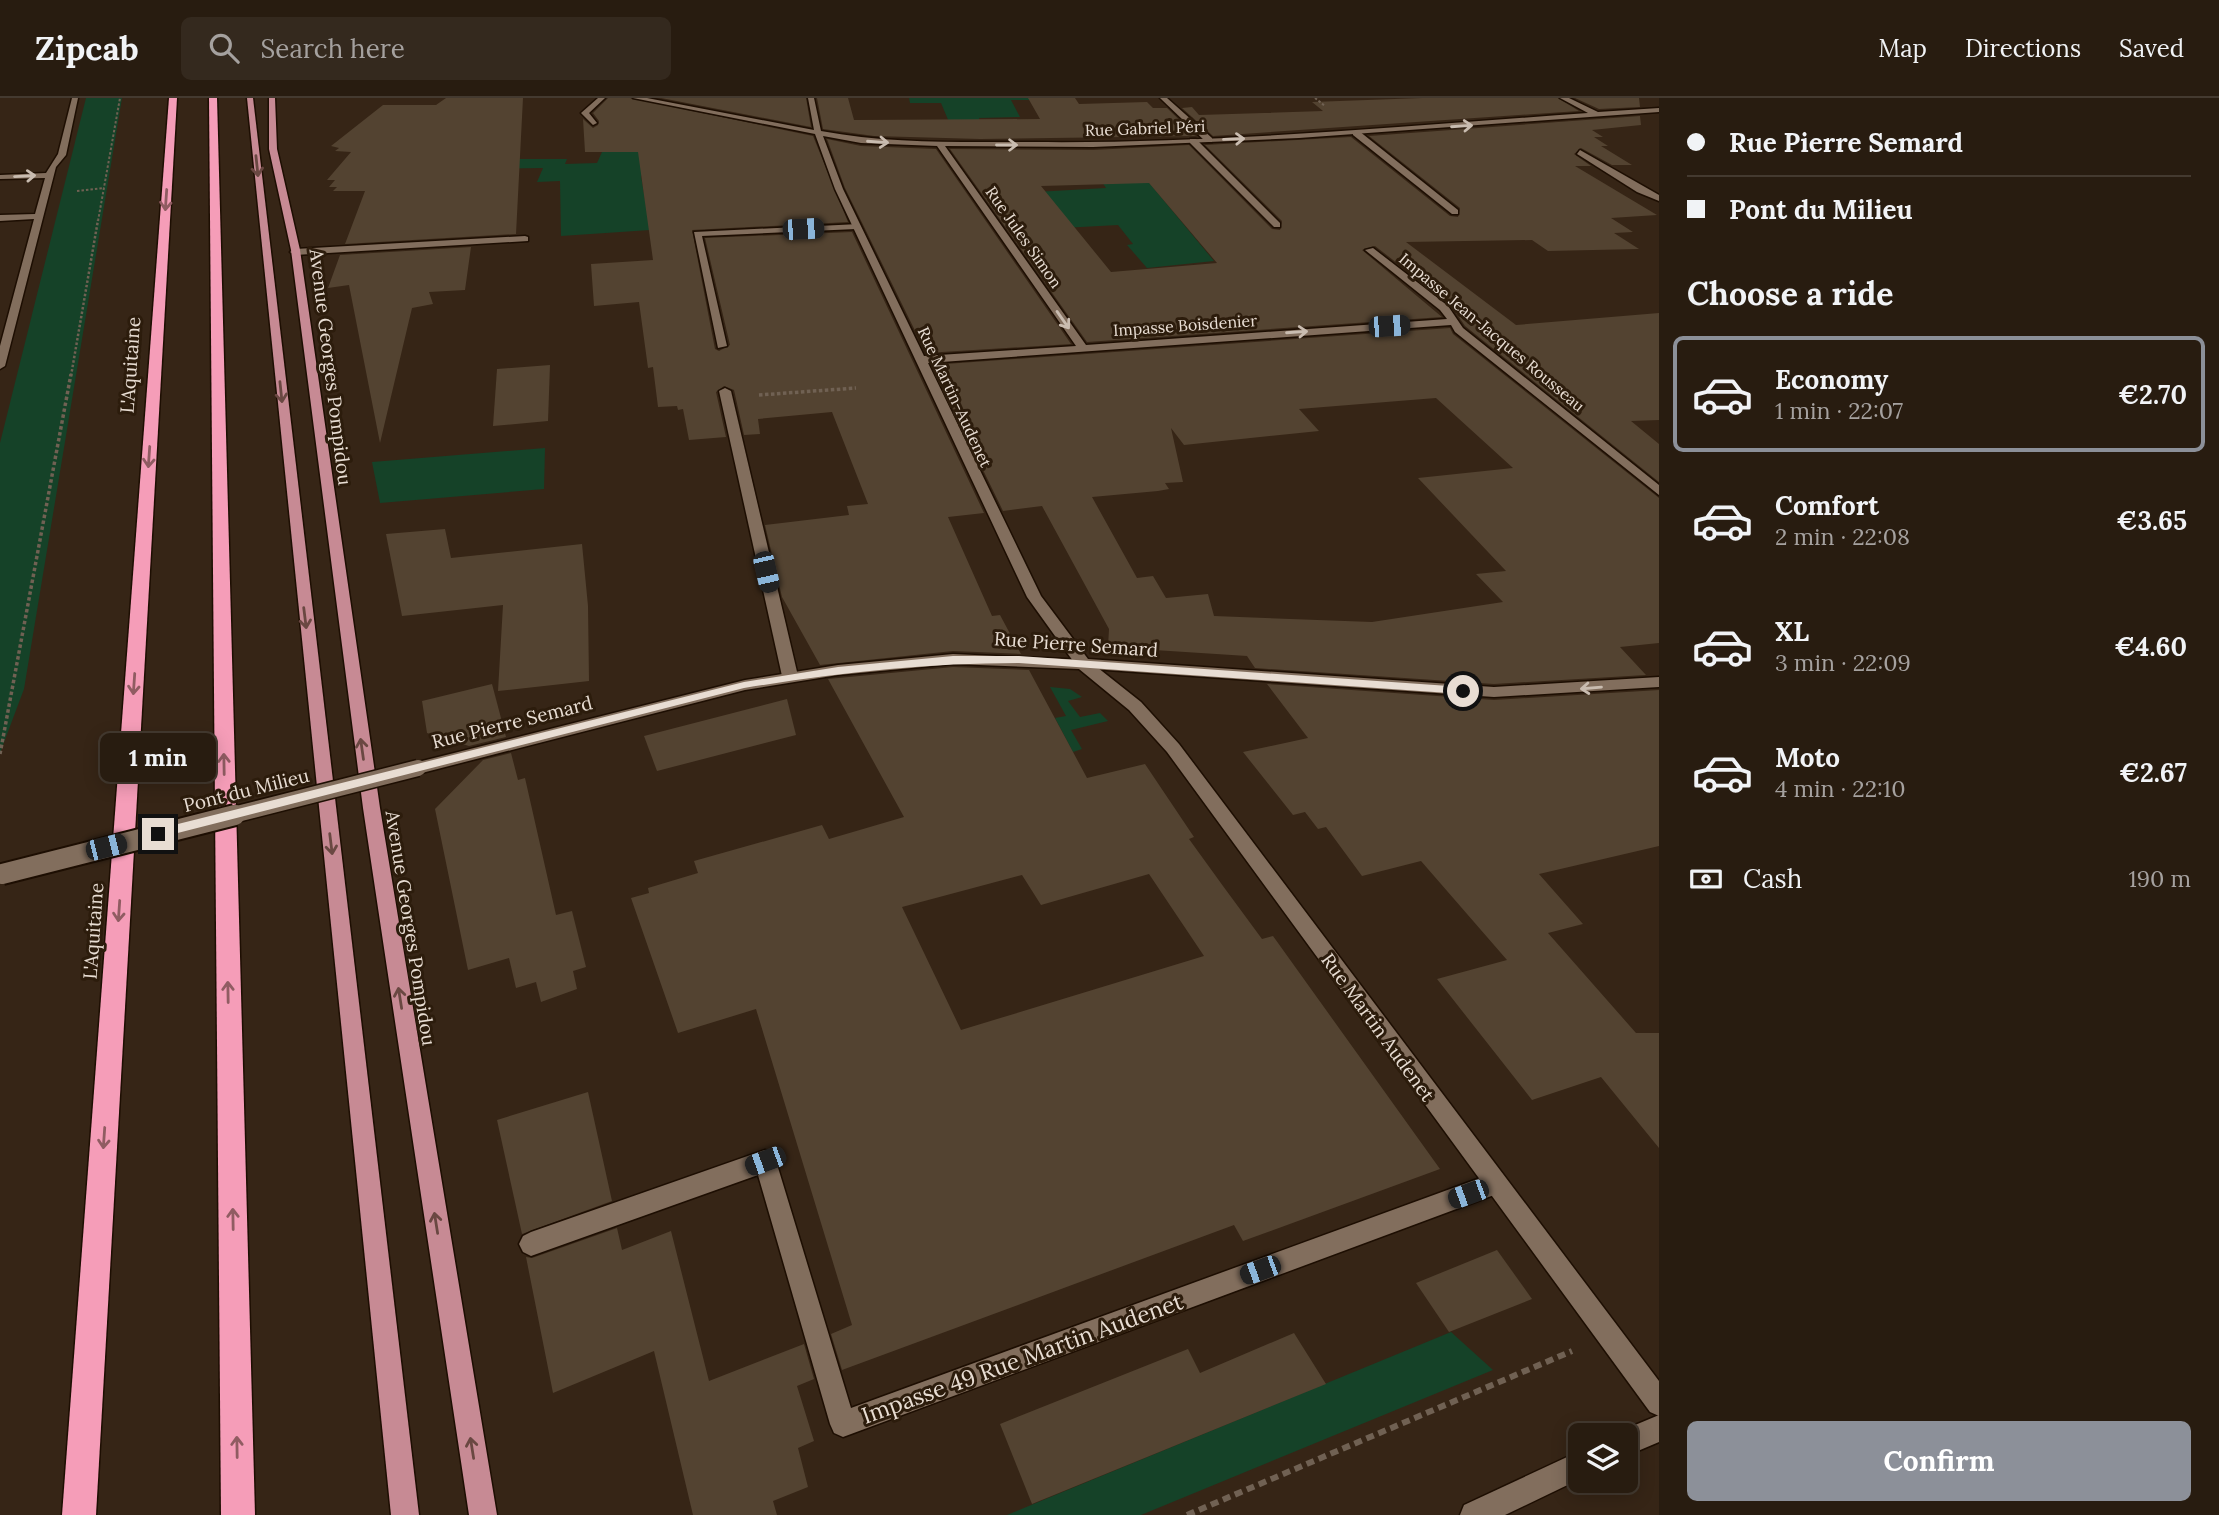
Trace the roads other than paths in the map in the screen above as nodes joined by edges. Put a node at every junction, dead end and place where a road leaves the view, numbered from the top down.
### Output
1 (75, 98) edge
2 (173, 98) edge
3 (214, 98) edge
4 (250, 98) edge
5 (272, 98) edge
6 (602, 98) edge
7 (636, 98) edge
8 (811, 98) edge
9 (1163, 98) edge
10 (1563, 98) edge
11 (1659, 110) edge
12 (1599, 116) junction
13 (593, 123) dead end
14 (818, 133) junction
15 (1356, 133) junction
16 (1209, 140) junction
17 (1194, 141) junction
18 (939, 144) junction
19 (1580, 152) dead end
20 (49, 175) junction
21 (0, 177) edge
22 (1659, 198) edge
23 (1455, 212) dead end
24 (41, 216) junction
25 (0, 218) edge
26 (1277, 225) dead end
27 (856, 226) junction
28 (525, 239) dead end
29 (1370, 250) dead end
30 (295, 252) junction
31 (1451, 322) junction
32 (722, 346) dead end
33 (1083, 348) junction
34 (921, 360) junction
35 (0, 366) edge
36 (725, 391) dead end
37 (1659, 491) edge
38 (1083, 664) junction
39 (790, 676) junction
40 (1659, 682) edge
41 (418, 768) joint
42 (1, 874) edge
43 (1494, 1184) junction
44 (531, 1244) dead end
45 (1659, 1403) edge
46 (1659, 1427) edge
47 (1638, 1437) edge
48 (1568, 1471) edge
49 (79, 1515) edge
50 (238, 1515) edge
51 (405, 1515) edge
52 (483, 1515) edge
53 (1474, 1515) edge

1 - 20 street
2 -> 49 highway, L'Aquitaine
50 -> 3 highway
4 -> 51 main road
5 - 30 main road, Avenue Georges Pompidou
6 - 13 street
7 - 14 street, Rue Gabriel Péri
8 - 14 street, Rue Martin-Audenet
9 - 16 street
10 - 12 street
11 - 12 street, Rue Gabriel Péri
15 -> 12 street, Rue Gabriel Péri
14 -> 18 street, Rue Gabriel Péri
14 - 27 street, Rue Martin-Audenet
16 -> 15 street, Rue Gabriel Péri
15 - 23 street
16 - 17 street, Rue Gabriel Péri
18 -> 17 street, Rue Gabriel Péri
17 - 26 street
18 -> 33 street, Rue Jules Simon
19 - 22 street
21 -> 20 street
20 - 24 street
24 - 25 street
24 - 35 street
27 - 32 street
27 - 34 street, Rue Martin-Audenet
28 - 30 street
29 - 31 street, Impasse Jean-Jacques Rousseau
52 -> 30 main road, Avenue Georges Pompidou
33 -> 31 street, Impasse Boisdenier
31 - 37 street, Impasse Jean-Jacques Rousseau
33 - 34 street, Impasse Boisdenier
34 - 38 street, Rue Martin-Audenet
36 - 39 street
38 - 39 street, Rue Pierre Semard
40 -> 38 street, Rue Pierre Semard
38 - 43 street, Rue Martin Audenet
39 - 41 street, Rue Pierre Semard
41 - 42 street, Pont du Milieu, bridge
43 - 44 street, Impasse 49 Rue Martin Audenet
43 - 45 street, Rue Martin Audenet
46 - 47 street
48 - 53 street

